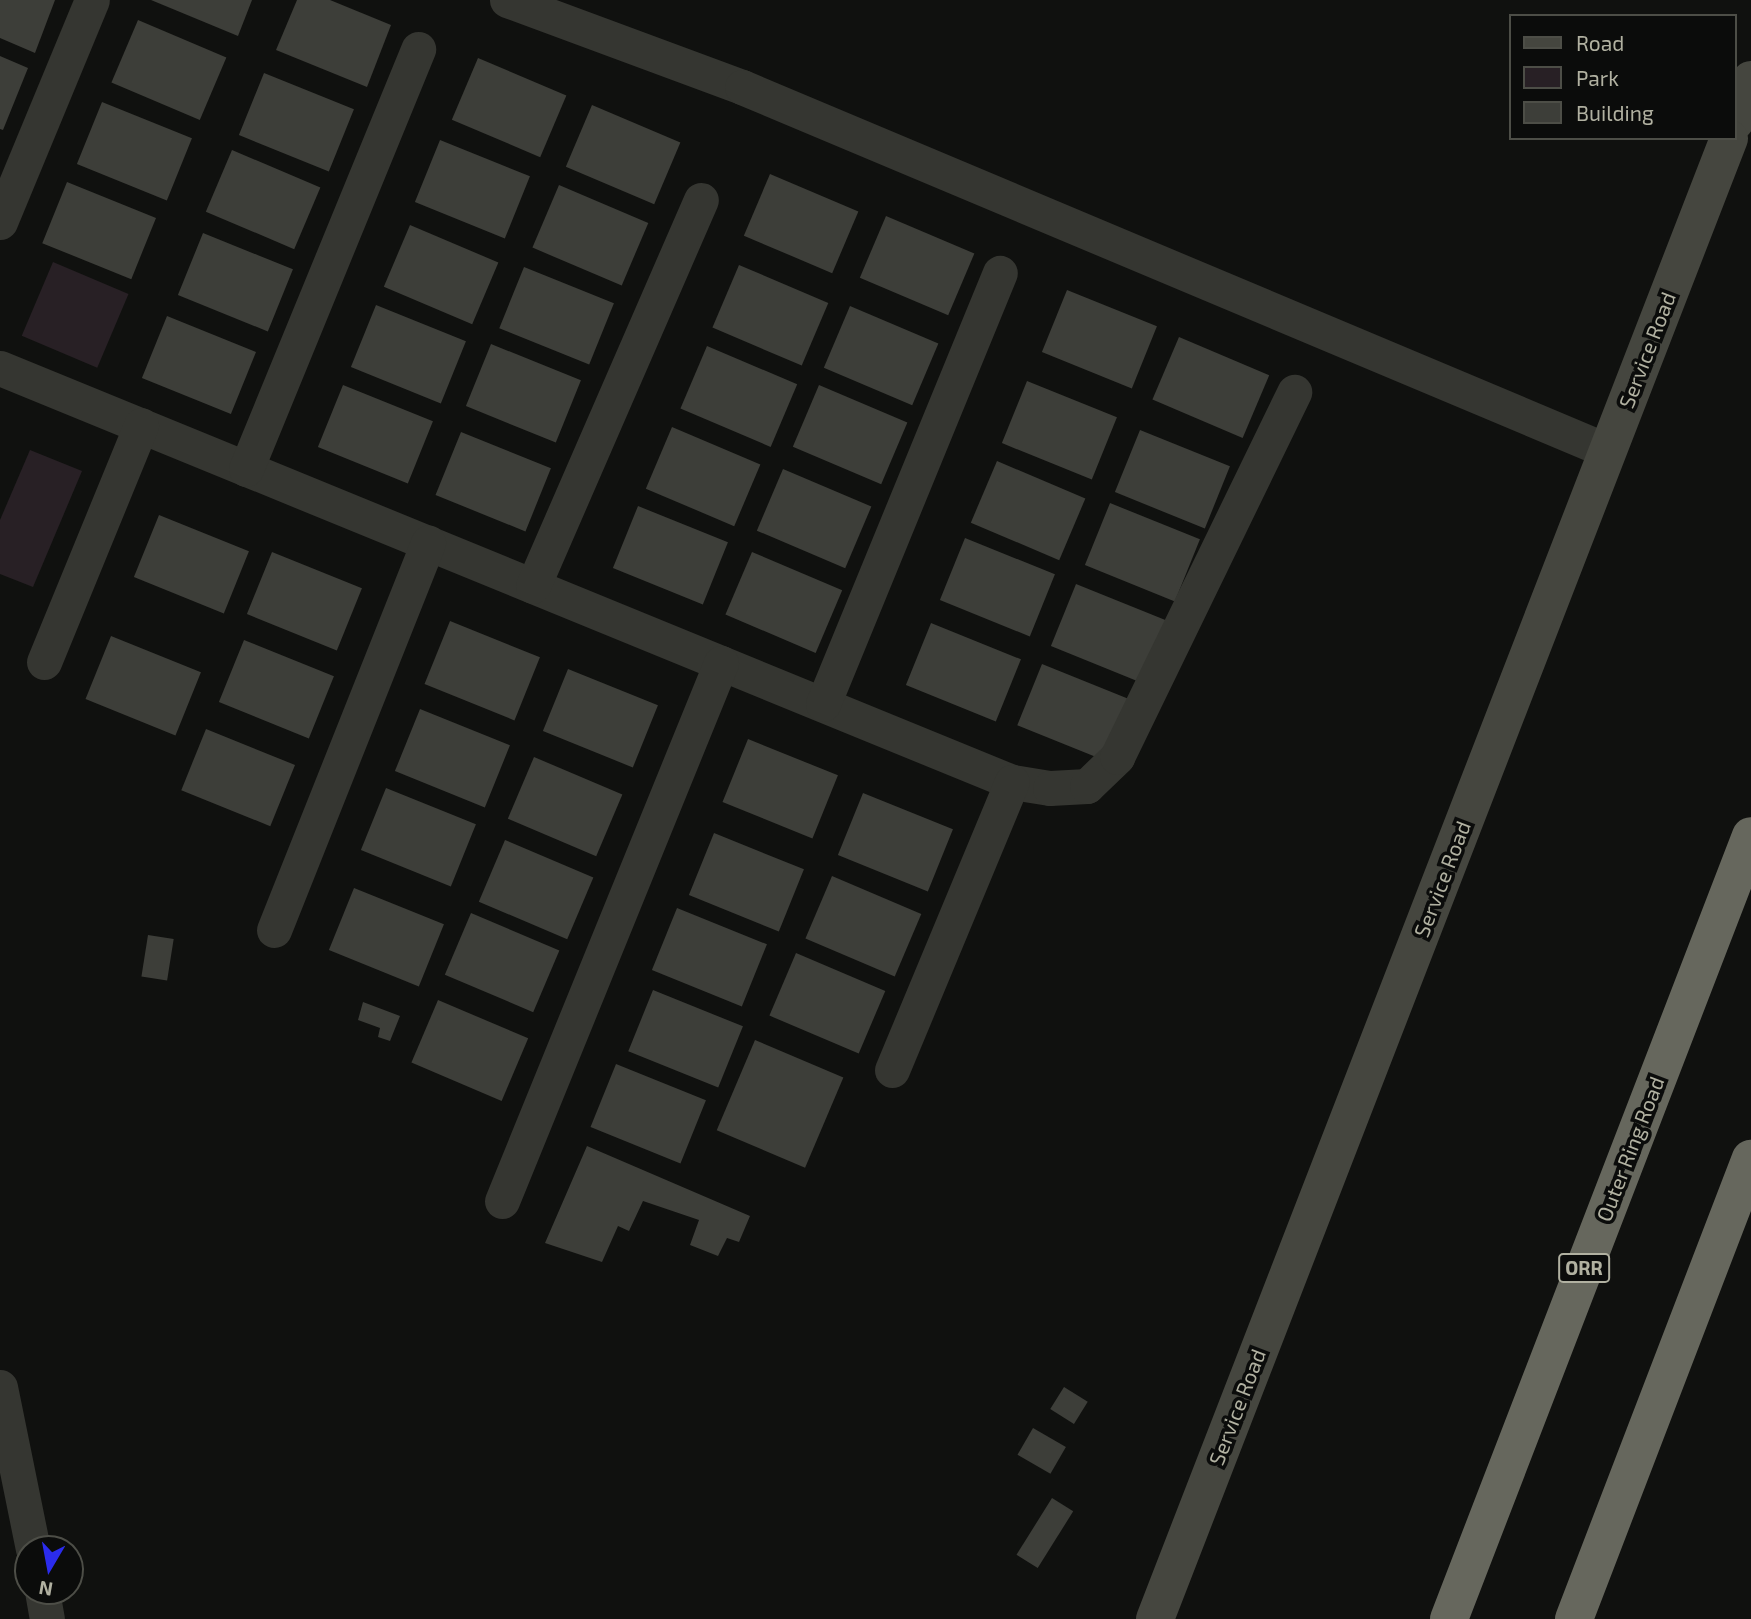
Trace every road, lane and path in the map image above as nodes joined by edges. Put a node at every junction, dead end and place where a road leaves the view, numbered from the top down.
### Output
1 (92, 0) edge
2 (507, 0) edge
3 (569, 0) edge
4 (418, 49) dead end
5 (1751, 80) edge
6 (1737, 116) edge
7 (1728, 140) edge
8 (701, 200) dead end
9 (0, 222) edge
10 (1000, 273) dead end
11 (0, 368) edge
12 (1294, 392) dead end
13 (141, 425) junction
14 (1611, 441) junction
15 (246, 469) junction
16 (428, 543) junction
17 (533, 586) junction
18 (44, 662) dead end
19 (720, 663) junction
20 (822, 705) junction
21 (1012, 782) junction
22 (1751, 836) edge
23 (274, 930) dead end
24 (892, 1070) dead end
25 (1751, 1159) edge
26 (502, 1201) dead end
27 (0, 1387) edge
28 (30, 1535) edge
29 (1155, 1619) edge
30 (1449, 1619) edge
31 (1574, 1619) edge

1 - 9 street
2 - 14 street
3 - 14 street
4 - 15 street
5 - 6 main road
7 - 14 main road, Service Road
8 - 17 street
10 - 20 street
11 - 13 street
12 - 21 street
13 - 15 street
13 - 18 street
14 - 29 main road, Service Road
15 - 16 street
16 - 17 street
16 - 23 street
17 - 19 street
19 - 20 street
19 - 26 street
20 - 21 street
21 - 24 street
22 - 30 highway, Outer Ring Road / ORR
25 - 31 highway
27 - 28 street

